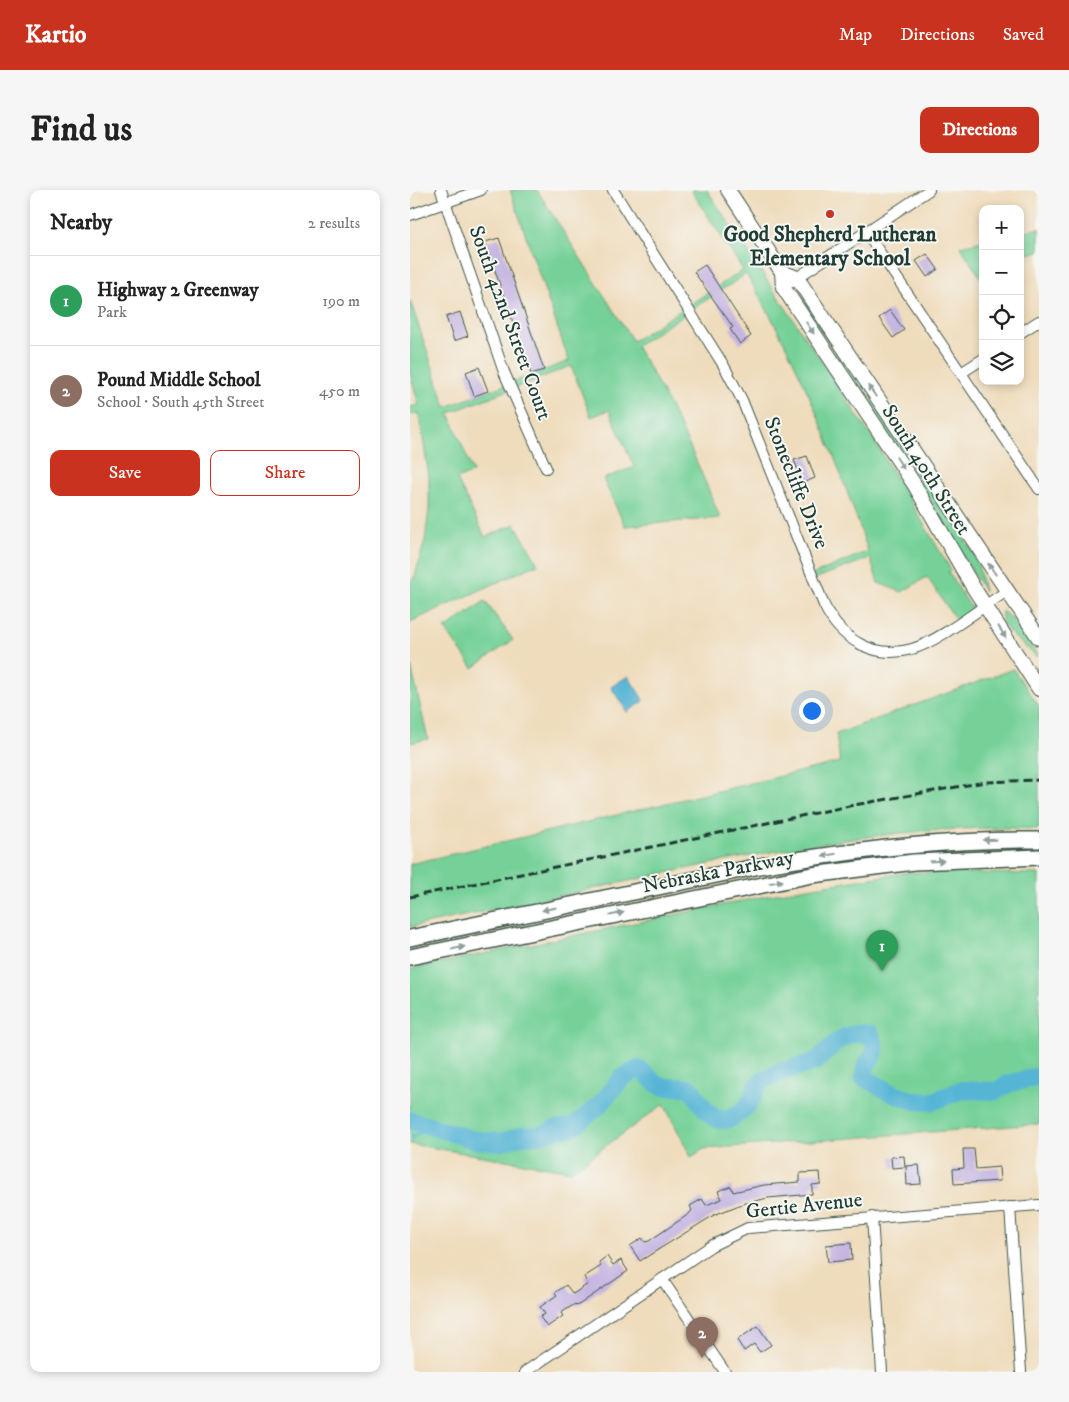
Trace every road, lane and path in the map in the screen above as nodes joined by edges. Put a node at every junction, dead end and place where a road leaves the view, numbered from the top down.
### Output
1 (441, 190) edge
2 (481, 190) edge
3 (613, 190) edge
4 (728, 190) edge
5 (930, 190) edge
6 (445, 202) junction
7 (410, 215) edge
8 (866, 232) junction
9 (782, 272) junction
10 (797, 278) junction
11 (783, 287) junction
12 (1039, 321) edge
13 (1024, 330) edge
14 (979, 361) edge
15 (961, 373) junction
16 (546, 468) dead end
17 (1038, 484) edge
18 (1007, 590) junction
19 (985, 605) junction
20 (1039, 638) edge
21 (1039, 689) edge
22 (1039, 840) edge
23 (1039, 857) edge
24 (410, 938) edge
25 (410, 957) edge
26 (1039, 1205) edge
27 (1010, 1207) junction
28 (872, 1217) junction
29 (662, 1280) junction
30 (525, 1372) edge
31 (725, 1372) edge
32 (882, 1372) edge
33 (1021, 1372) edge

1 - 6 street, South 42nd Street Court
2 - 6 street
3 - 19 street, Stonecliffe Drive
4 - 9 main road, South 40th Street
5 - 8 street
6 - 7 street
6 - 16 street, South 42nd Street Court
8 - 10 street
8 - 15 street
9 - 10 main road
9 - 11 main road, South 40th Street
10 - 11 street
18 -> 10 main road, South 40th Street
11 -> 19 main road, South 40th Street
12 - 13 street
14 - 15 street
15 - 17 street
18 - 19 street, Stonecliffe Drive
18 - 20 main road, South 40th Street
19 -> 21 main road, South 40th Street
22 -> 24 main road, Nebraska Parkway
25 -> 23 main road, Nebraska Parkway
26 - 27 street, Gertie Avenue
27 - 28 street, Gertie Avenue
27 - 33 street
28 - 29 street, Gertie Avenue
28 - 32 street
29 - 30 street, Gertie Avenue
29 - 31 street

